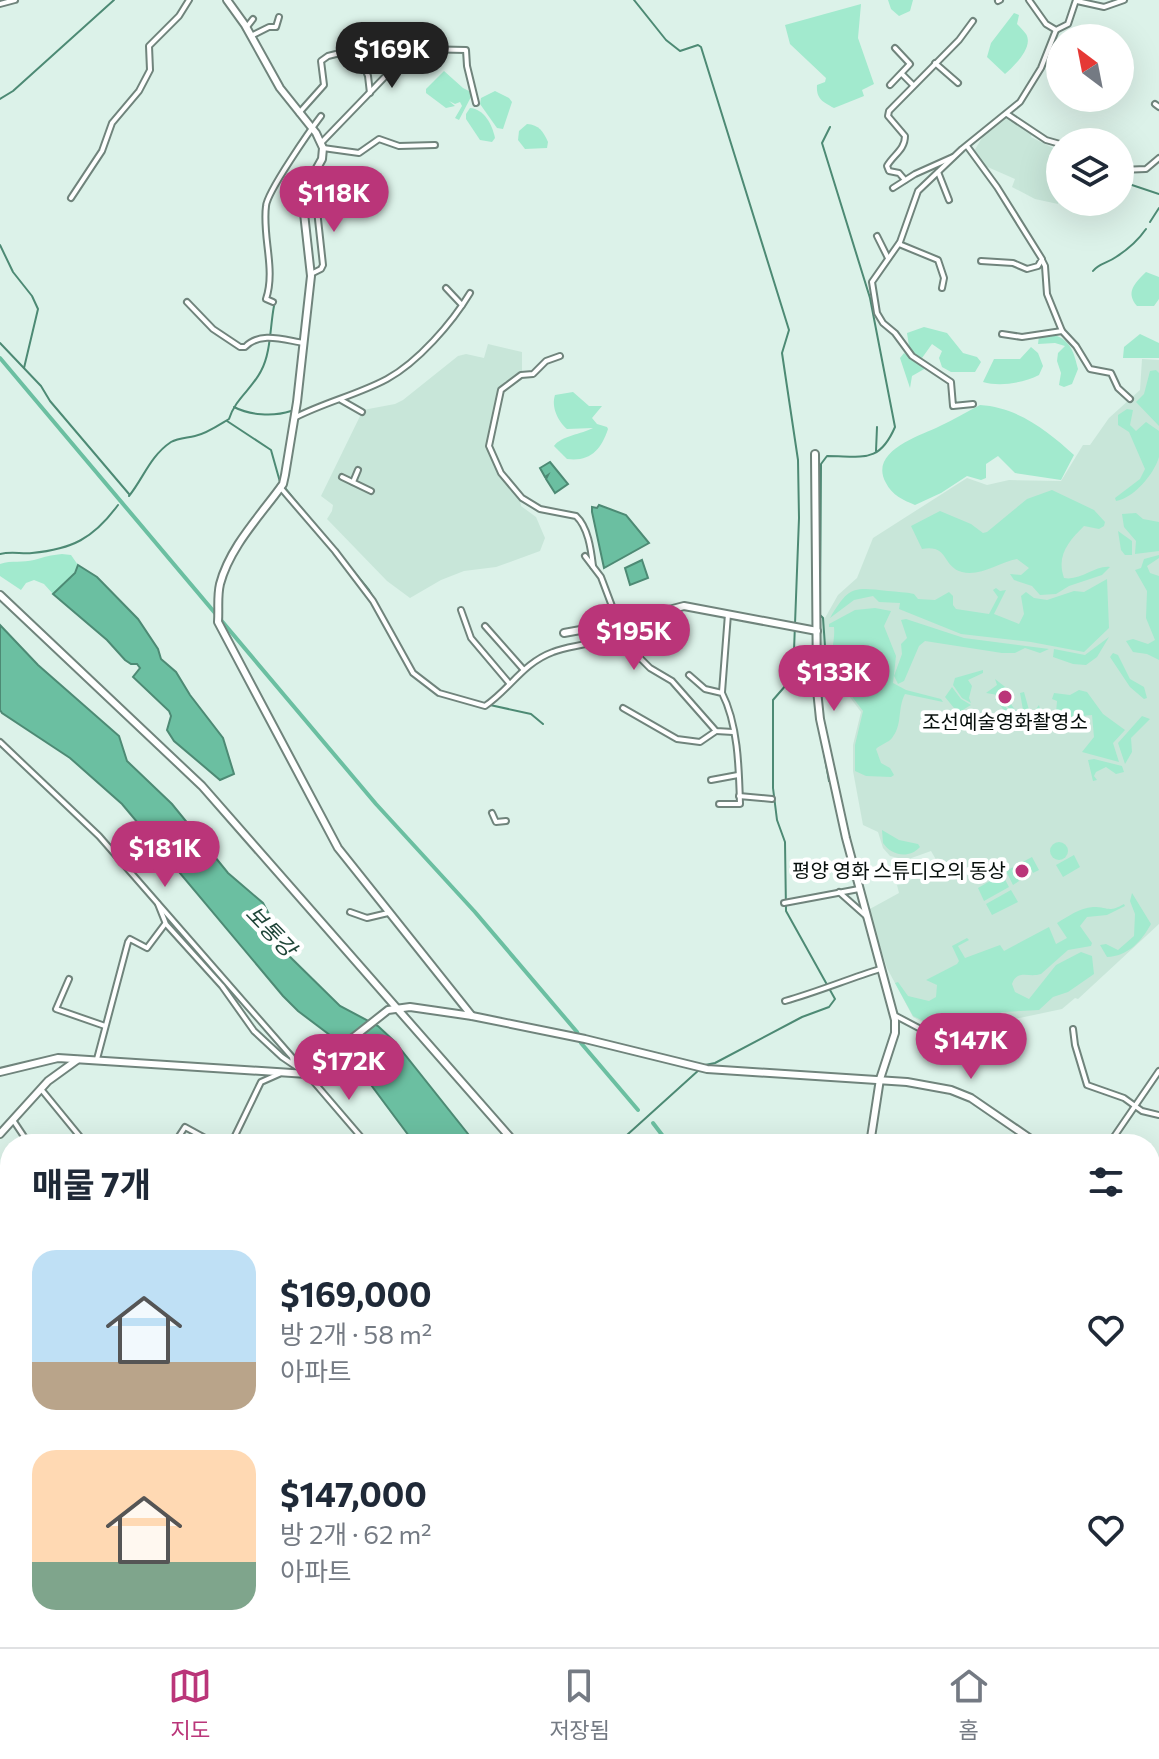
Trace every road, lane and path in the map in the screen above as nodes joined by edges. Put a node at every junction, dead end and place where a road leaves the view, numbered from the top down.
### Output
1 (15, 0) edge
2 (189, 0) edge
3 (227, 0) edge
4 (1029, 0) edge
5 (1077, 0) edge
6 (1124, 0) edge
7 (0, 4) edge
8 (279, 17) dead end
9 (253, 19) dead end
10 (973, 21) dead end
11 (1046, 24) edge
12 (1068, 24) edge
13 (246, 28) junction
14 (251, 36) junction
15 (895, 48) dead end
16 (1046, 55) edge
17 (935, 63) junction
18 (902, 74) junction
19 (958, 83) dead end
20 (890, 85) dead end
21 (913, 85) junction
22 (370, 93) junction
23 (476, 103) dead end
24 (299, 113) junction
25 (1007, 114) junction
26 (321, 116) dead end
27 (313, 129) junction
28 (1046, 140) edge
29 (322, 145) junction
30 (435, 145) dead end
31 (967, 146) junction
32 (955, 156) junction
33 (1159, 158) edge
34 (1134, 169) edge
35 (938, 172) junction
36 (905, 180) junction
37 (893, 188) dead end
38 (305, 192) junction
39 (71, 198) dead end
40 (949, 200) dead end
41 (877, 236) dead end
42 (899, 244) junction
43 (888, 258) junction
44 (1042, 260) junction
45 (981, 261) dead end
46 (311, 274) junction
47 (446, 288) dead end
48 (942, 288) dead end
49 (470, 293) dead end
50 (187, 302) dead end
51 (273, 302) dead end
52 (462, 305) junction
53 (1062, 331) junction
54 (1002, 334) dead end
55 (304, 343) junction
56 (560, 356) dead end
57 (1130, 399) dead end
58 (341, 400) junction
59 (973, 404) dead end
60 (362, 412) dead end
61 (294, 418) junction
62 (815, 454) dead end
63 (358, 470) dead end
64 (342, 477) dead end
65 (353, 482) junction
66 (281, 486) junction
67 (371, 491) dead end
68 (585, 556) dead end
69 (593, 566) junction
70 (0, 595) edge
71 (461, 610) dead end
72 (728, 614) junction
73 (619, 623) junction
74 (485, 626) dead end
75 (817, 631) junction
76 (564, 633) dead end
77 (523, 669) junction
78 (689, 675) dead end
79 (509, 683) junction
80 (722, 693) junction
81 (623, 708) dead end
82 (716, 731) junction
83 (733, 732) junction
84 (0, 742) edge
85 (738, 775) junction
86 (711, 780) dead end
87 (739, 796) junction
88 (772, 799) dead end
89 (719, 804) dead end
90 (492, 813) dead end
91 (506, 821) dead end
92 (859, 889) junction
93 (839, 892) junction
94 (157, 901) junction
95 (784, 903) dead end
96 (350, 912) dead end
97 (388, 913) junction
98 (866, 916) junction
99 (166, 923) junction
100 (880, 969) junction
101 (69, 979) dead end
102 (785, 1001) dead end
103 (397, 1007) junction
104 (893, 1015) junction
105 (472, 1016) junction
106 (105, 1026) junction
107 (1073, 1029) dead end
108 (970, 1032) dead end
109 (77, 1060) junction
110 (97, 1062) junction
111 (293, 1062) junction
112 (1159, 1071) edge
113 (0, 1072) edge
114 (281, 1073) junction
115 (307, 1074) junction
116 (880, 1079) junction
117 (41, 1089) junction
118 (1135, 1106) junction
119 (1159, 1115) edge
120 (13, 1120) junction
121 (0, 1134) edge
122 (22, 1134) edge
123 (78, 1134) edge
124 (180, 1134) edge
125 (198, 1134) edge
126 (236, 1134) edge
127 (358, 1134) edge
128 (507, 1134) edge
129 (872, 1134) edge
130 (1023, 1134) edge
131 (1116, 1134) edge

1 - 7 street
2 - 39 street
3 - 13 main road
4 - 11 street
5 - 6 street
5 - 12 street
8 - 14 street
9 - 13 street
10 - 17 street
13 - 14 main road
14 - 24 main road
15 - 18 street
16 - 25 street
17 - 19 street
17 - 21 street
18 - 20 street
18 - 21 street
21 - 36 street
22 - 23 street
22 - 24 street
22 - 29 street
24 - 27 main road
25 - 28 street
25 - 31 street
26 - 27 street
27 - 29 main road
27 - 51 street
29 - 30 street
29 - 38 main road
31 - 32 street
31 - 44 street
32 - 35 street
32 - 36 street
33 - 34 street
35 - 40 street
35 - 42 street
36 - 37 street
38 - 46 main road
38 - 46 street
41 - 43 street
42 - 43 street
42 - 48 street
43 - 59 street
44 - 45 street
44 - 53 street
46 - 55 main road
47 - 52 street
49 - 52 street
50 - 55 street
52 - 58 street
53 - 54 street
53 - 57 street
55 - 61 main road
56 - 69 street
58 - 60 street
58 - 61 street
61 - 66 main road
62 - 75 main road
63 - 65 street
64 - 65 street
65 - 67 street
66 - 79 street
66 - 97 main road
68 - 69 street
69 - 73 street
70 - 103 main road
71 - 79 street
72 - 73 main road
72 - 75 main road
72 - 80 street
73 - 76 main road
73 - 77 street
73 - 82 street
74 - 77 street
75 - 92 main road
77 - 79 street
78 - 80 street
80 - 83 street
81 - 82 street
82 - 83 street
83 - 85 street
84 - 94 street
85 - 86 street
85 - 87 street
87 - 88 street
87 - 89 street
90 - 91 street
92 - 93 street
92 - 98 main road
93 - 95 street
93 - 98 street
94 - 99 street
94 - 111 street
96 - 97 street
97 - 105 main road
98 - 100 main road
99 - 106 street
99 - 111 street
100 - 102 street
100 - 104 main road
101 - 106 street
103 - 105 main road
103 - 115 main road
103 - 128 main road
104 - 108 street
104 - 116 main road
105 - 116 main road
106 - 110 street
107 - 118 street
109 - 110 main road
109 - 113 main road
109 - 117 main road
110 - 114 main road
111 - 115 street
112 - 118 street
114 - 115 main road
114 - 126 street
115 - 127 street
116 - 129 main road
116 - 130 main road
117 - 120 main road
117 - 123 street
118 - 119 street
118 - 131 street
120 - 121 main road
120 - 122 street
124 - 125 street

